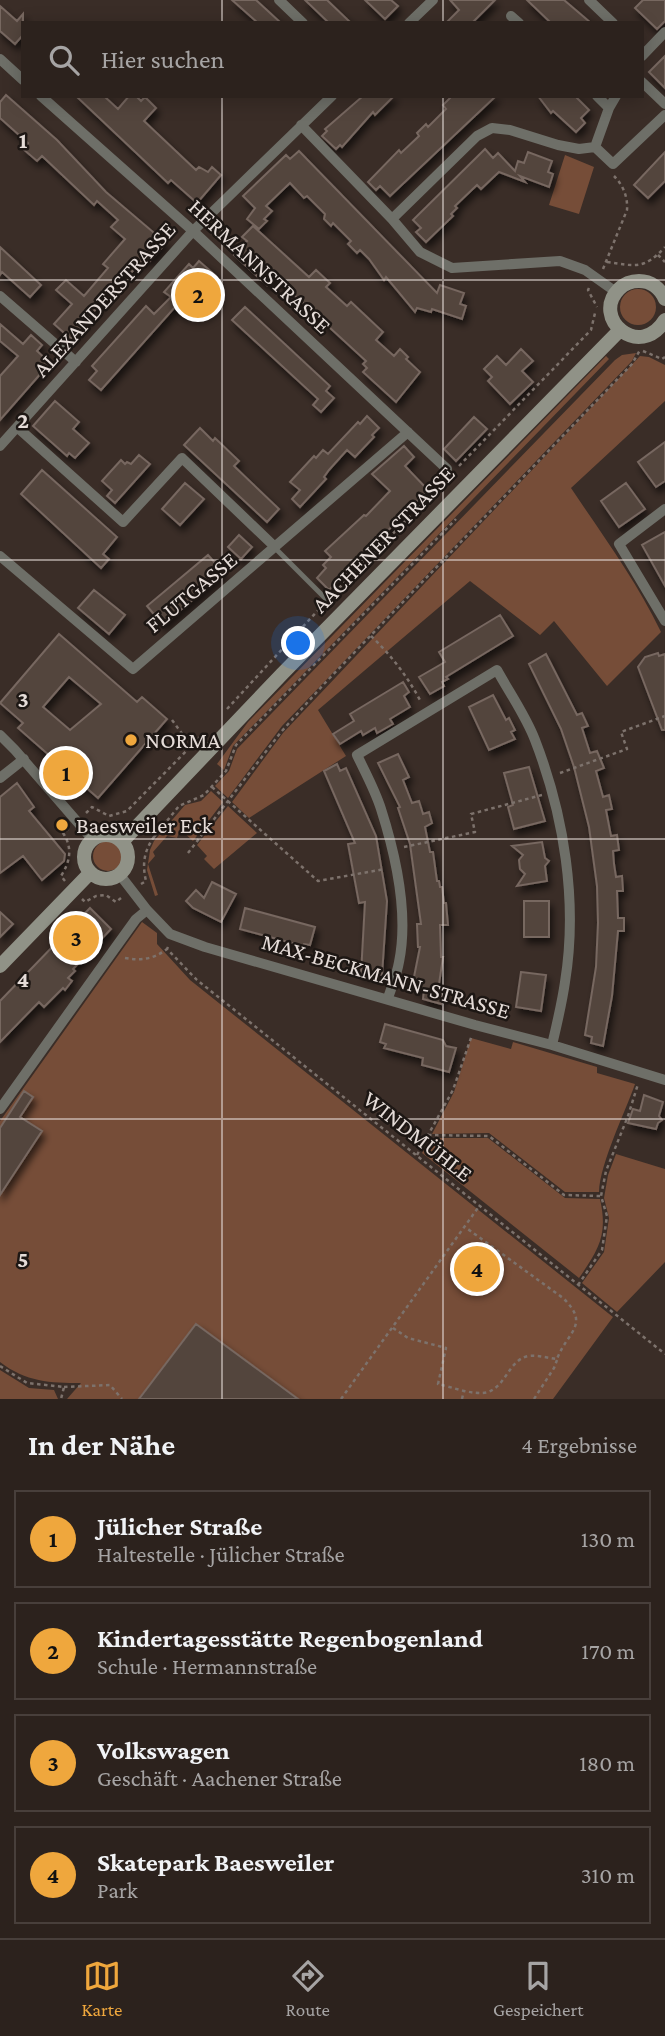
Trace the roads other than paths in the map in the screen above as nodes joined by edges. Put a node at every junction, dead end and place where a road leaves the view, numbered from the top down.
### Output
1 (279, 0) edge
2 (433, 0) edge
3 (589, 0) edge
4 (301, 21) edge
5 (411, 21) edge
6 (611, 21) edge
7 (665, 32) edge
8 (644, 52) edge
9 (0, 60) edge
10 (21, 78) edge
11 (644, 84) edge
12 (43, 98) edge
13 (330, 98) edge
14 (599, 98) edge
15 (615, 98) edge
16 (665, 104) edge
17 (609, 108) junction
18 (665, 115) edge
19 (301, 125) junction
20 (595, 147) junction
21 (392, 219) junction
22 (193, 231) junction
23 (663, 289) edge
24 (616, 292) junction
25 (0, 296) edge
26 (663, 328) edge
27 (620, 330) junction
28 (76, 362) junction
29 (17, 427) junction
30 (408, 432) junction
31 (0, 446) edge
32 (447, 469) dead end
33 (665, 509) edge
34 (275, 547) junction
35 (0, 556) edge
36 (327, 600) road end
37 (665, 621) edge
38 (0, 735) edge
39 (24, 759) junction
40 (0, 778) edge
41 (93, 840) junction
42 (122, 842) junction
43 (90, 873) junction
44 (120, 875) junction
45 (147, 910) junction
46 (0, 966) edge
47 (388, 998) junction
48 (552, 1045) junction
49 (665, 1080) edge
50 (0, 1109) edge

1 - 4 street
2 - 5 street
3 - 6 street
7 - 8 street
9 - 10 street
11 - 16 street
12 - 22 street, HERMANNSTRASSE
13 - 19 street, ALEXANDERSTRASSE
14 - 17 street
15 - 17 street
17 - 20 street
18 - 20 street
19 - 21 street
19 - 22 street, ALEXANDERSTRASSE
20 - 21 street
21 - 24 street
22 - 28 street, ALEXANDERSTRASSE
22 - 30 street, HERMANNSTRASSE
23 - 24 main road
24 - 27 main road
25 - 28 street
26 - 27 main road
27 - 42 main road, AACHENER STRASSE
28 - 29 street, ALEXANDERSTRASSE
29 - 31 street, ALEXANDERSTRASSE
29 - 34 street
30 - 32 street, HERMANNSTRASSE
30 - 34 street, FLUTGASSE
33 - 37 street
34 - 35 street, FLUTGASSE
34 - 36 lane
38 - 39 street
39 - 40 street
39 - 41 street
41 - 42 main road
41 - 43 main road
42 - 44 main road
43 - 44 main road
43 - 46 main road
44 - 45 street, MAX-BECKMANN-STRASSE
45 - 47 street, MAX-BECKMANN-STRASSE
45 - 50 street
47 - 48 street, MAX-BECKMANN-STRASSE
47 - 48 street
48 - 49 street, MAX-BECKMANN-STRASSE

